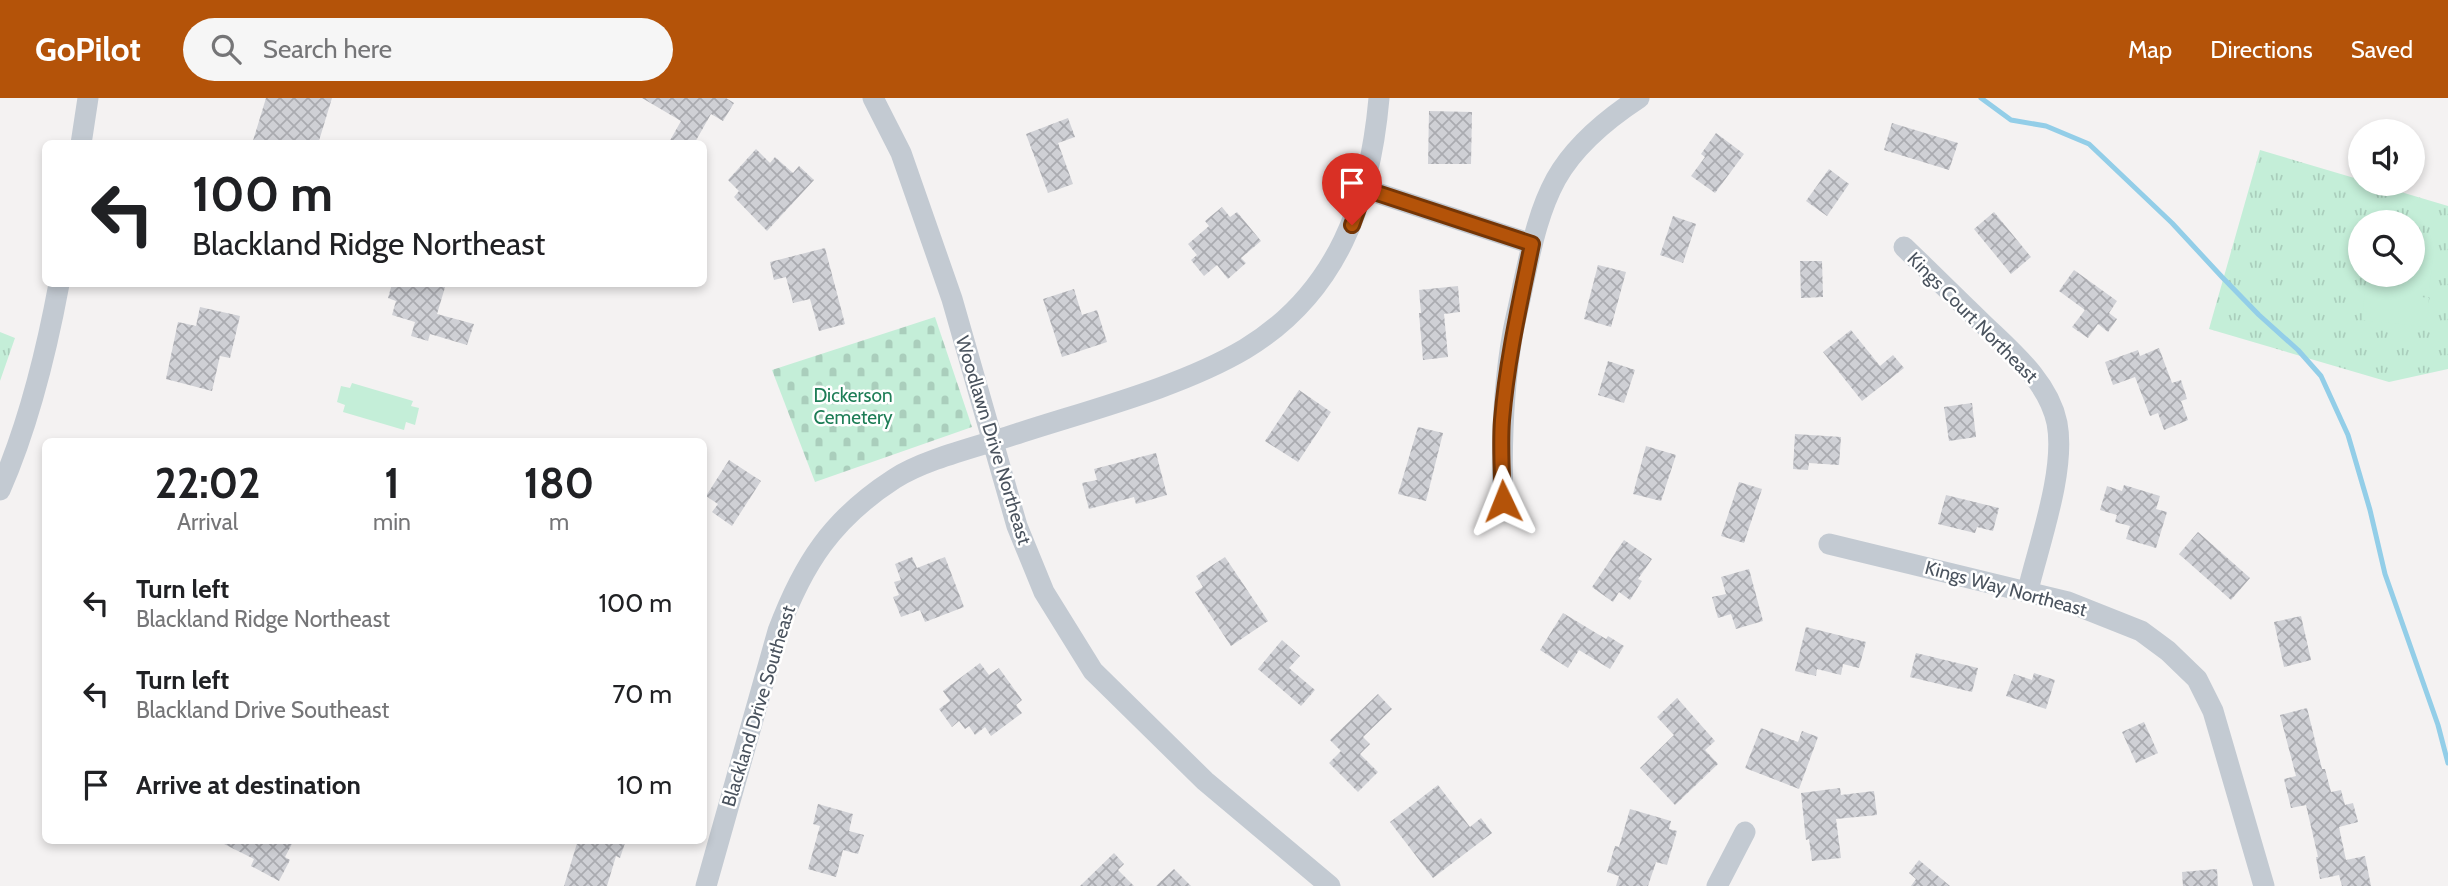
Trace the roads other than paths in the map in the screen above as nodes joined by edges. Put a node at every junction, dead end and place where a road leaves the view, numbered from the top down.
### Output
1 (88, 98) edge
2 (873, 98) edge
3 (1379, 98) edge
4 (1639, 98) edge
5 (82, 140) edge
6 (1365, 189) junction
7 (1532, 244) junction
8 (1904, 247) dead end
9 (58, 287) edge
10 (993, 442) junction
11 (0, 490) edge
12 (1503, 501) dead end
13 (1829, 544) dead end
14 (2028, 590) junction
15 (1745, 832) dead end
16 (706, 886) edge
17 (1330, 886) edge
18 (1717, 886) edge
19 (2264, 886) edge

1 - 5 street
2 - 10 street, Woodlawn Drive Northeast
3 - 6 street, Blackland Drive Southeast
4 - 7 street
6 - 7 street
6 - 10 street, Blackland Drive Southeast
7 - 12 street
8 - 14 street, Kings Court Northeast
9 - 11 street
10 - 16 street, Blackland Drive Southeast
10 - 17 street, Woodlawn Drive Northeast
13 - 14 street, Kings Way Northeast
14 - 19 street, Kings Way Northeast
15 - 18 street

